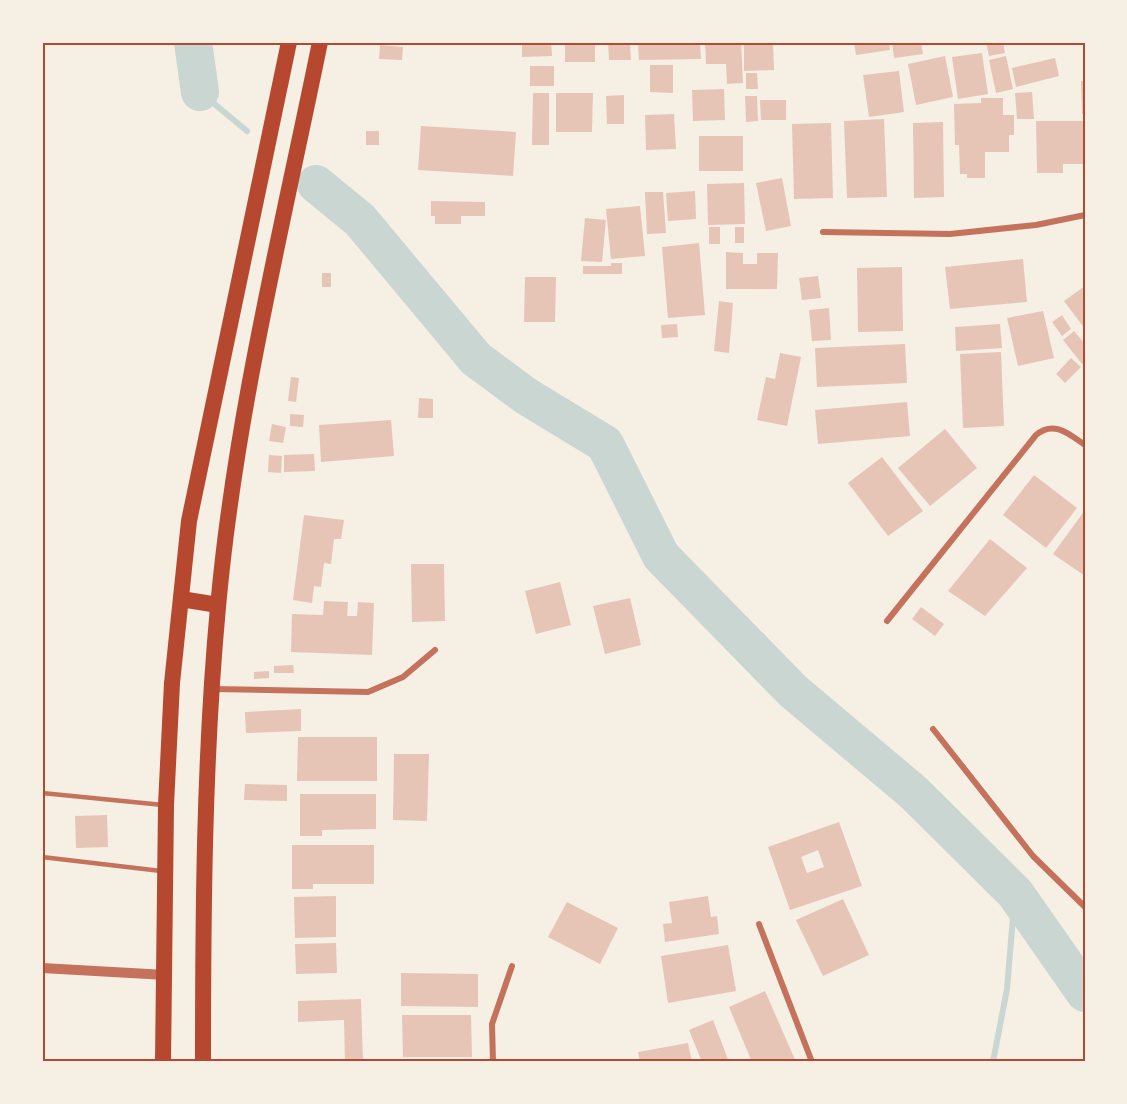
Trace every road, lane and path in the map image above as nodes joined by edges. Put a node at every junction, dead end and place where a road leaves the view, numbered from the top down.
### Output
1 (289, 42) edge
2 (320, 42) edge
3 (1085, 215) edge
4 (823, 232) dead end
5 (1085, 445) edge
6 (181, 599) junction
7 (218, 605) junction
8 (887, 621) dead end
9 (435, 650) dead end
10 (212, 689) junction
11 (933, 729) dead end
12 (42, 793) edge
13 (166, 805) junction
14 (42, 857) edge
15 (166, 872) junction
16 (1085, 907) edge
17 (759, 924) dead end
18 (512, 966) dead end
19 (42, 968) edge
20 (166, 975) junction
21 (163, 1062) edge
22 (203, 1062) edge
23 (493, 1062) edge
24 (812, 1062) edge

1 - 6 highway
2 - 7 highway
3 - 4 street
5 - 8 street
6 - 7 highway
6 - 13 highway
7 - 10 highway
9 - 10 street
10 - 22 highway
11 - 16 street
12 - 13 lane
13 - 15 highway
14 - 15 lane
15 - 20 highway
17 - 24 street
18 - 23 street
19 - 20 street
20 - 21 highway

